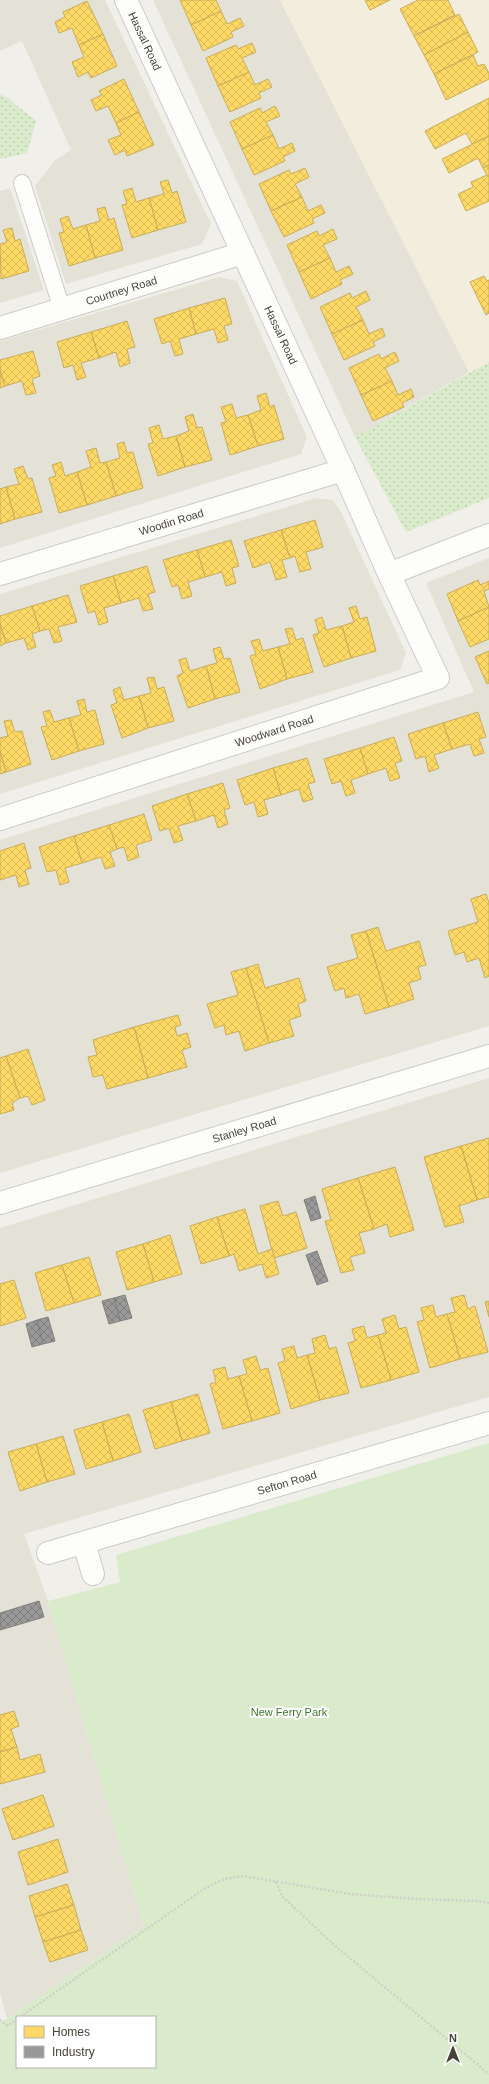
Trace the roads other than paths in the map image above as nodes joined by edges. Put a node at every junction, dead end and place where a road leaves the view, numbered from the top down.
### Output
1 (126, 0) edge
2 (22, 183) dead end
3 (243, 253) junction
4 (62, 309) junction
5 (0, 328) edge
6 (343, 470) junction
7 (489, 535) edge
8 (0, 574) edge
9 (389, 574) junction
10 (0, 819) edge
11 (489, 1056) edge
12 (0, 1203) edge
13 (489, 1423) edge
14 (84, 1542) junction
15 (48, 1553) dead end
16 (93, 1574) dead end

1 - 3 street, Hassal Road
2 - 4 lane
3 - 4 street, Courtney Road
3 - 6 street, Hassal Road
4 - 5 street, Courtney Road
6 - 8 street, Woodin Road
6 - 9 street, Hassal Road
7 - 9 street
9 - 10 street, Woodward Road
11 - 12 street, Stanley Road
13 - 14 street, Sefton Road
14 - 15 street, Sefton Road
14 - 16 street

